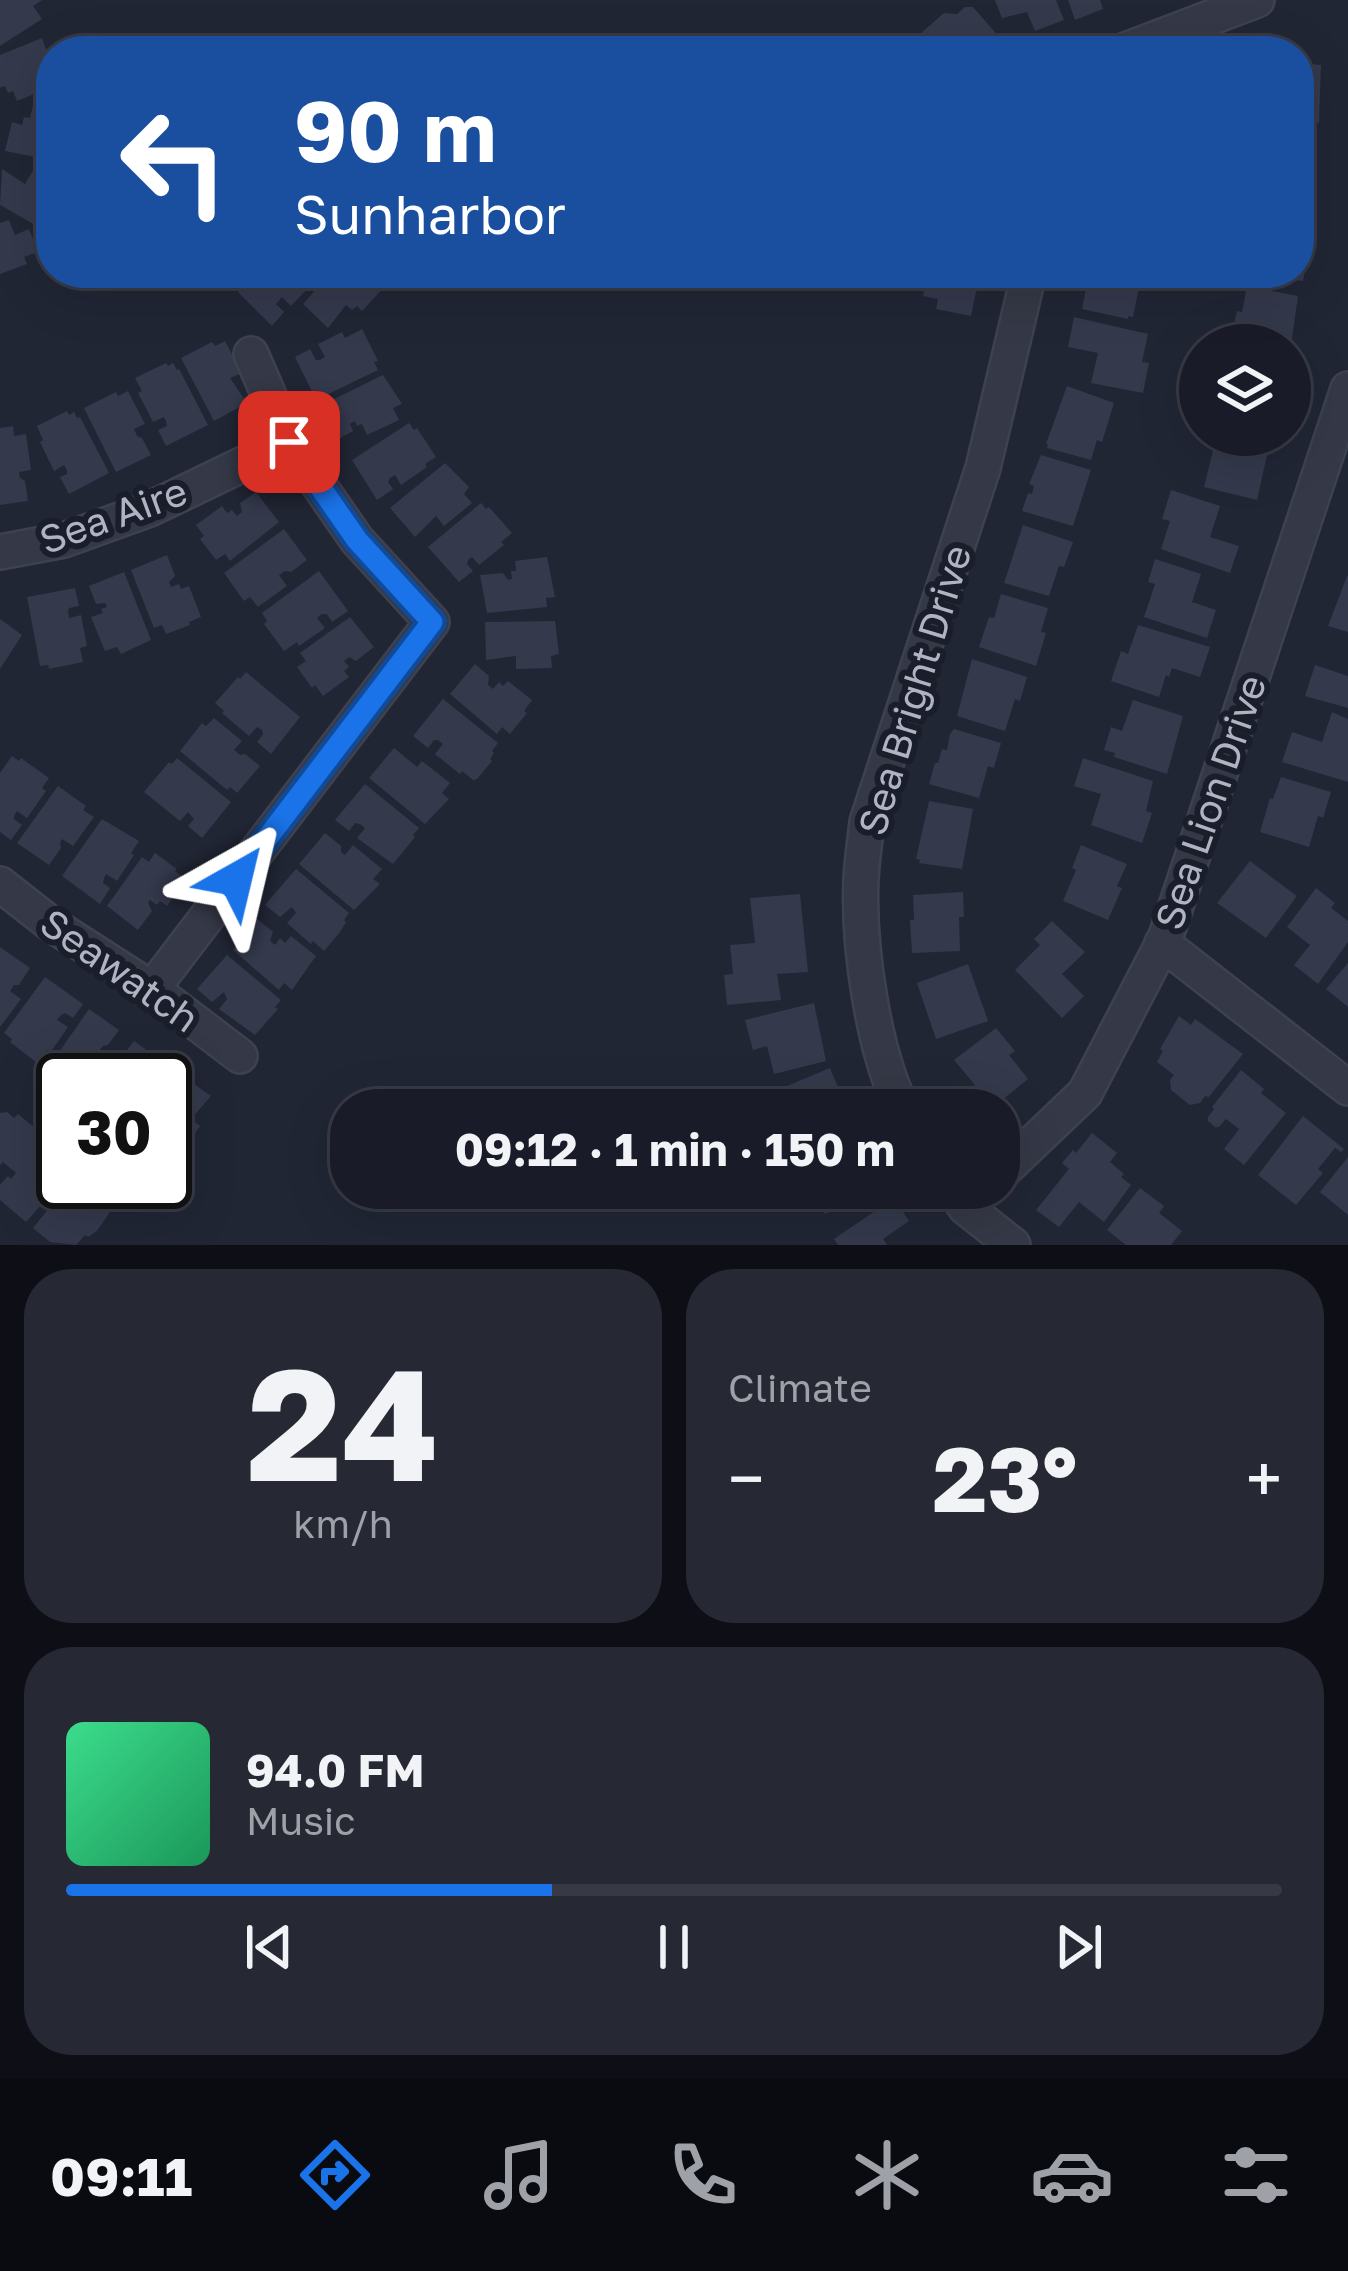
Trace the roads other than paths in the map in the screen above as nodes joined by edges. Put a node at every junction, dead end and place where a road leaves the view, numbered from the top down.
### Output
1 (1257, 0) edge
2 (1162, 36) edge
3 (1025, 288) edge
4 (251, 354) dead end
5 (1348, 388) edge
6 (289, 442) junction
7 (0, 552) edge
8 (0, 884) edge
9 (1162, 943) junction
10 (152, 989) junction
11 (240, 1056) dead end
12 (1348, 1088) edge
13 (892, 1089) edge
14 (1020, 1155) edge
15 (981, 1209) edge
16 (1013, 1245) edge

1 - 2 street
3 - 13 street, Sea Bright Drive
4 - 6 street
5 - 9 street, Sea Lion Drive
6 - 7 street, Sea Aire
6 - 10 street
8 - 10 street, Seawatch
9 - 12 street
9 - 14 street, Sea Lion Drive
10 - 11 street, Seawatch
15 - 16 street

